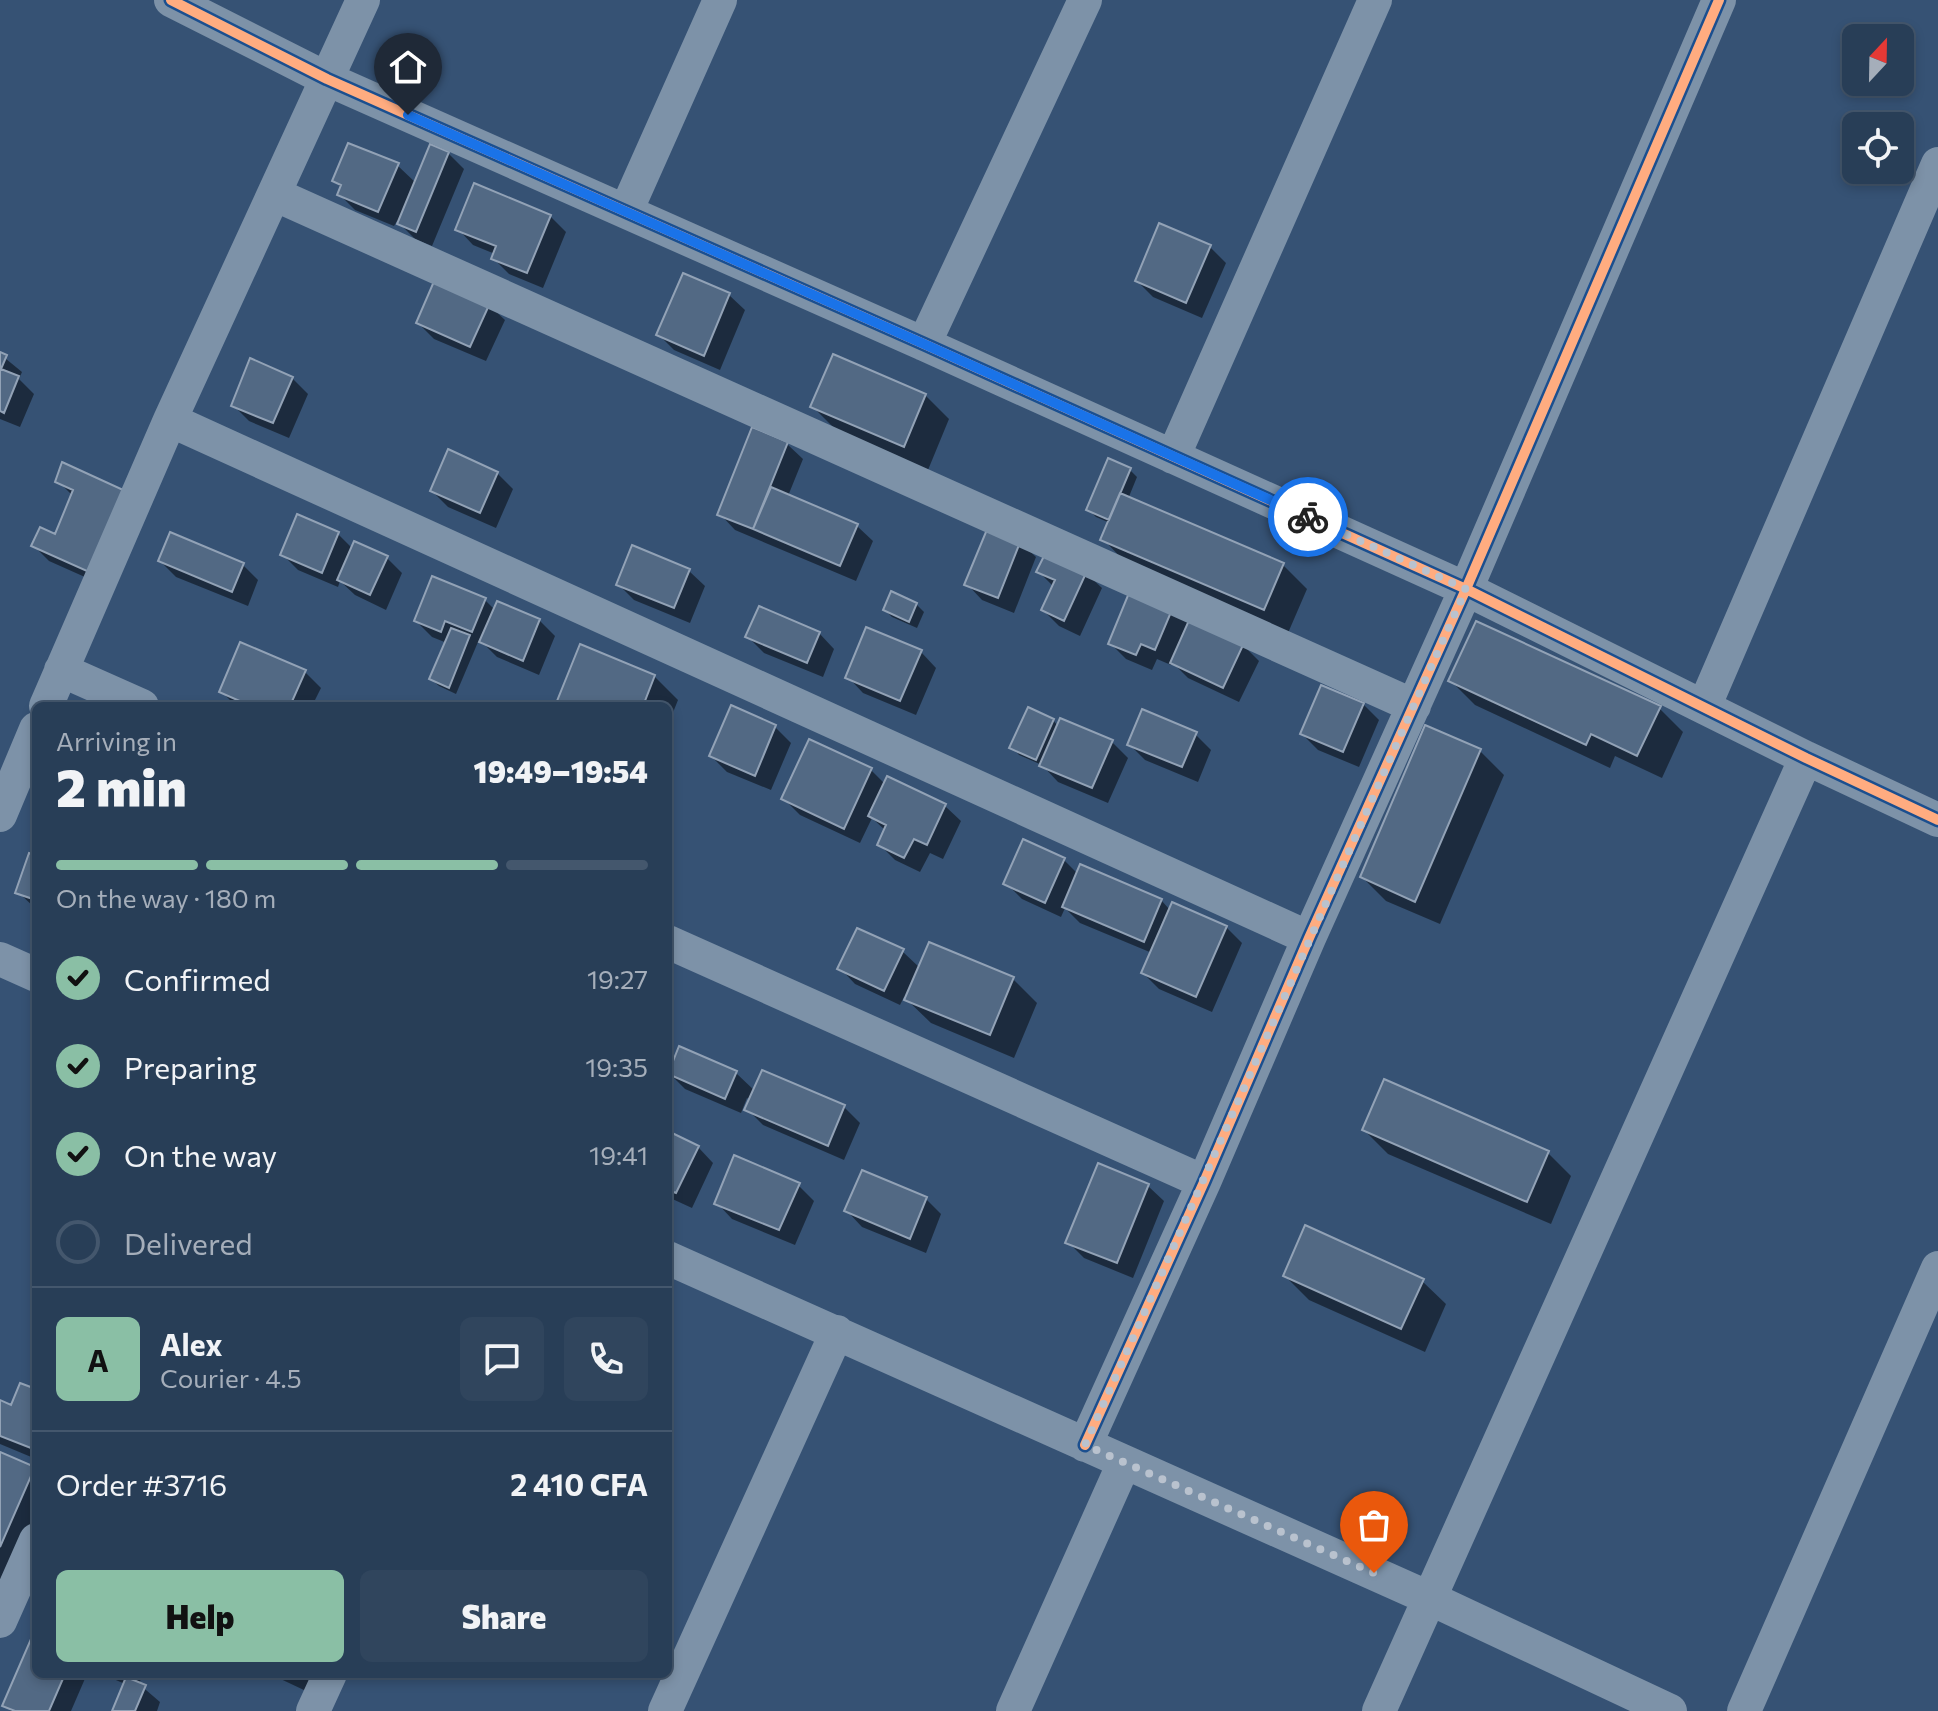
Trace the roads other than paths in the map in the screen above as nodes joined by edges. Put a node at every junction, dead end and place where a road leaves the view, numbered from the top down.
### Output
1 (171, 0) edge
2 (363, 0) edge
3 (720, 0) edge
4 (1085, 0) edge
5 (1375, 0) edge
6 (1719, 0) edge
7 (327, 79) junction
8 (1938, 164) edge
9 (274, 194) junction
10 (626, 211) junction
11 (924, 344) junction
12 (170, 420) junction
13 (1173, 457) junction
14 (1466, 589) junction
15 (61, 670) junction
16 (48, 702) edge
17 (133, 702) edge
18 (1414, 706) junction
19 (1704, 707) junction
20 (32, 739) edge
21 (1806, 758) junction
22 (0, 815) edge
23 (1938, 820) edge
24 (1309, 938) junction
25 (672, 944) edge
26 (0, 959) edge
27 (32, 973) edge
28 (1204, 1182) junction
29 (672, 1260) edge
30 (1938, 1268) edge
31 (837, 1332) junction
32 (1085, 1445) junction
33 (1124, 1463) junction
34 (32, 1549) edge
35 (1429, 1598) junction
36 (0, 1621) edge
37 (328, 1678) edge
38 (313, 1711) edge
39 (665, 1711) edge
40 (1013, 1711) edge
41 (1379, 1711) edge
42 (1670, 1711) edge
43 (1744, 1711) edge

1 - 7 street
2 - 7 street
3 - 10 street
4 - 11 street
5 - 13 street
6 - 14 street
7 - 9 street
7 - 10 street
8 - 19 street
9 - 12 street
9 - 18 street
10 - 11 street
11 - 13 street
12 - 15 street
12 - 24 street
13 - 14 street
14 - 18 street
14 - 19 street
15 - 16 street
15 - 17 street
18 - 24 street
19 - 21 street
20 - 22 street
21 - 23 street
21 - 35 street
24 - 28 street
25 - 28 street
26 - 27 street
28 - 32 street
29 - 31 street
30 - 43 street
31 - 32 street
31 - 39 street
32 - 33 street
33 - 35 street
33 - 40 street
34 - 36 street
35 - 41 street
35 - 42 street
37 - 38 street

